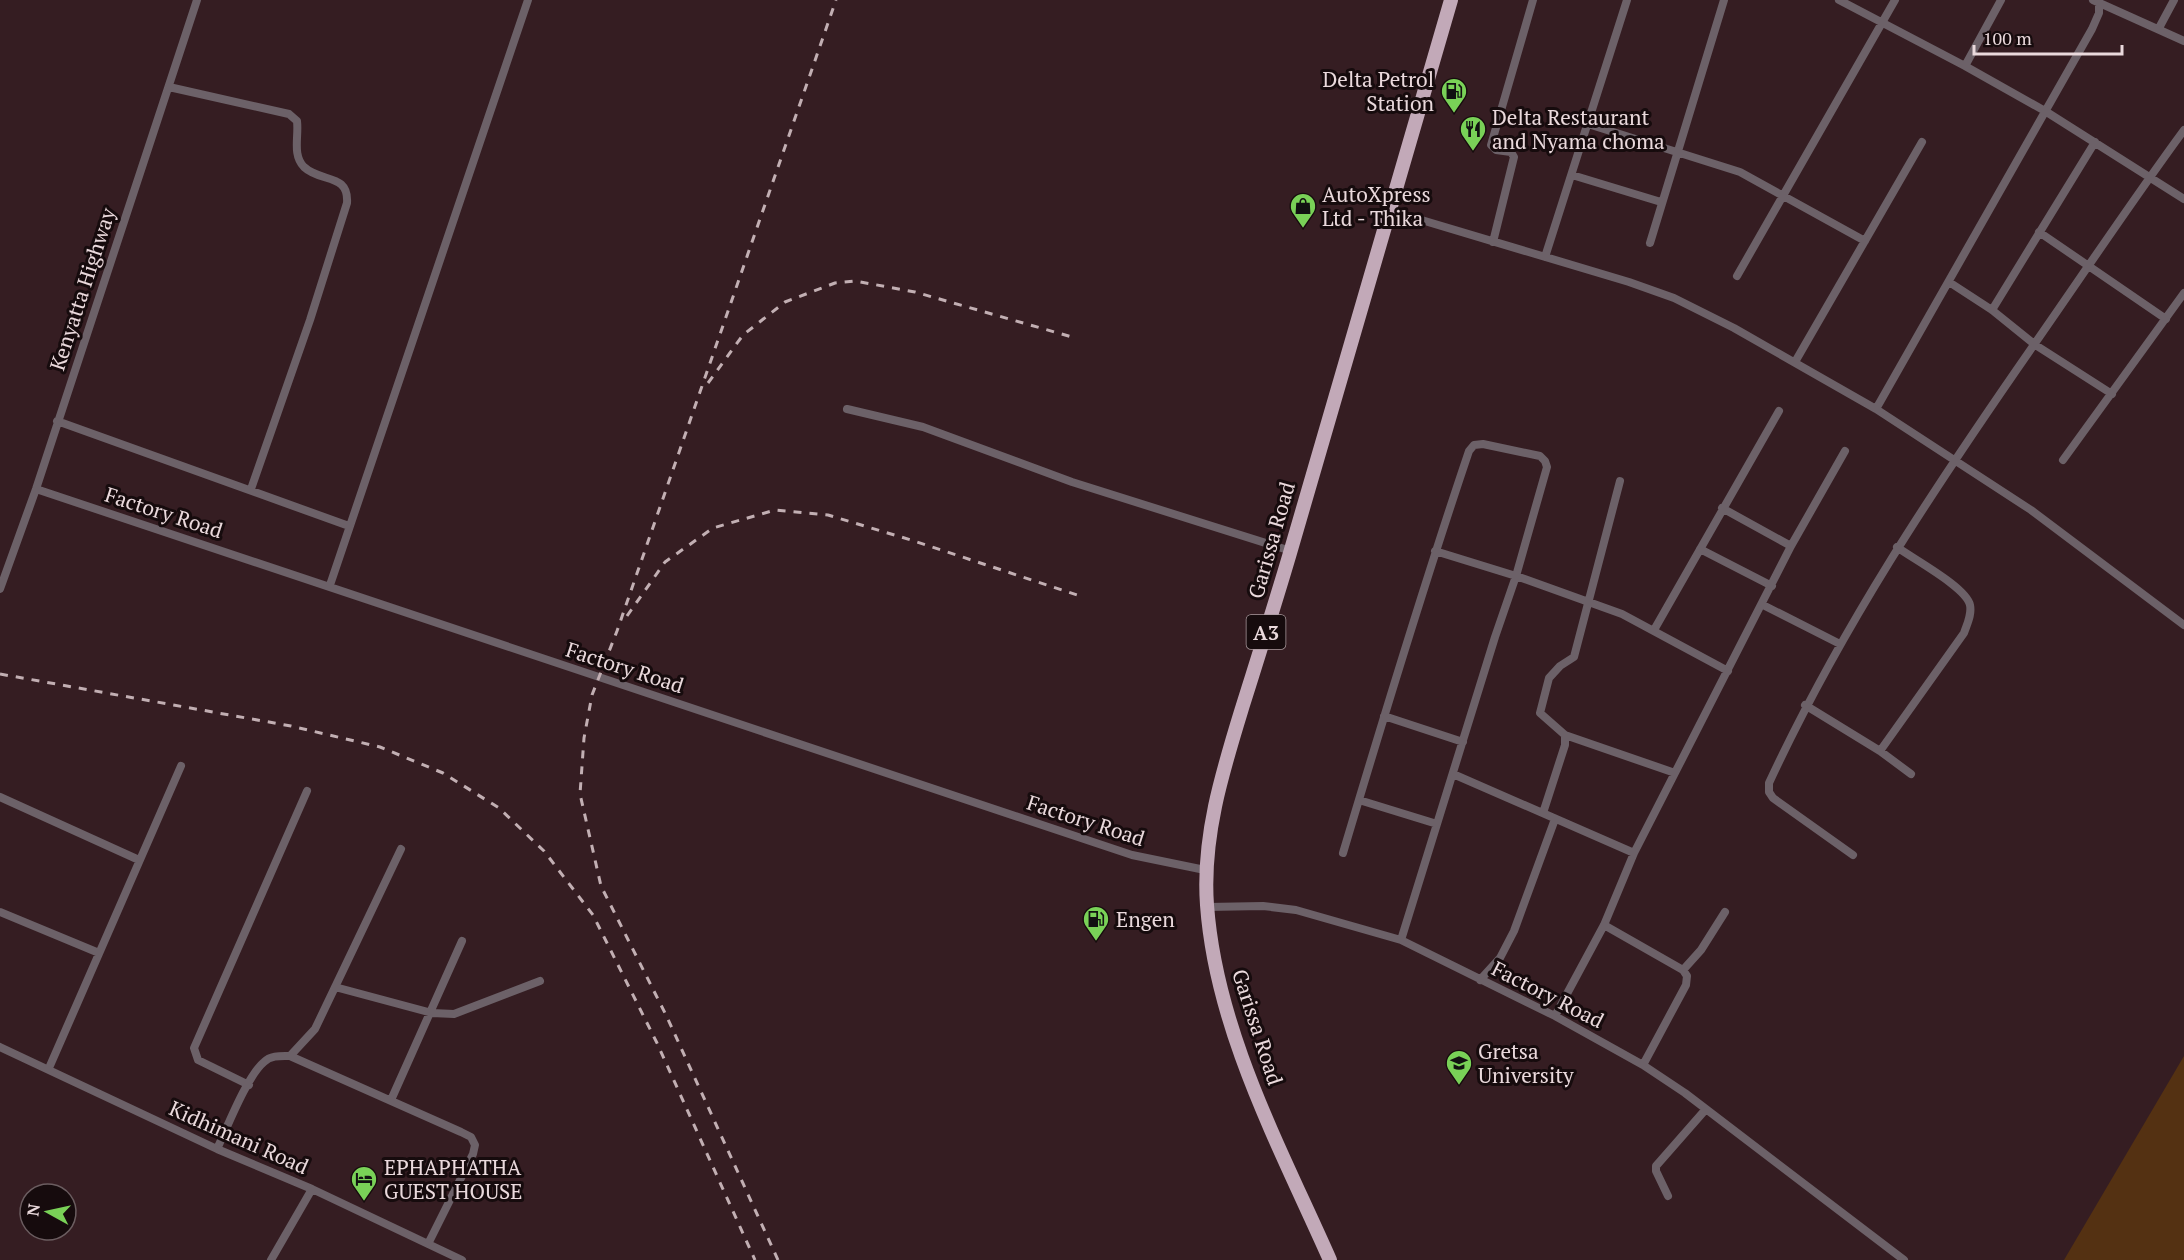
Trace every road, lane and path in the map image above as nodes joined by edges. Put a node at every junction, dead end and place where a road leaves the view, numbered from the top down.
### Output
1 (197, 0) edge
2 (528, 0) edge
3 (1451, 0) edge
4 (1533, 0) edge
5 (1626, 0) edge
6 (1724, 0) edge
7 (1839, 0) edge
8 (1895, 0) edge
9 (2001, 0) edge
10 (2174, 0) edge
11 (2097, 1) edge
12 (1882, 23) junction
13 (2159, 28) junction
14 (2184, 41) edge
15 (1965, 66) junction
16 (169, 87) junction
17 (2044, 111) junction
18 (1588, 124) junction
19 (2184, 130) edge
20 (1922, 142) dead end
21 (2095, 142) junction
22 (1677, 151) junction
23 (1572, 175) junction
24 (2150, 176) junction
25 (1783, 197) junction
26 (2184, 200) edge
27 (1661, 202) junction
28 (1388, 210) junction
29 (2039, 232) junction
30 (1865, 241) junction
31 (1493, 242) junction
32 (1650, 243) dead end
33 (1545, 256) junction
34 (2086, 266) junction
35 (1737, 276) dead end
36 (1949, 282) junction
37 (2184, 293) edge
38 (1992, 310) junction
39 (2166, 319) junction
40 (2034, 344) junction
41 (1795, 362) junction
42 (2112, 394) junction
43 (847, 409) dead end
44 (1876, 409) junction
45 (1779, 411) dead end
46 (57, 421) junction
47 (1845, 451) dead end
48 (1955, 460) junction
49 (2063, 460) dead end
50 (1620, 482) dead end
51 (36, 489) junction
52 (251, 489) junction
53 (1722, 508) junction
54 (349, 526) junction
55 (1791, 546) junction
56 (1897, 547) junction
57 (1700, 549) junction
58 (1435, 550) junction
59 (1291, 551) junction
60 (1516, 576) junction
61 (330, 585) junction
62 (1772, 586) junction
63 (0, 588) edge
64 (1587, 600) junction
65 (1763, 604) junction
66 (2184, 625) edge
67 (1654, 630) junction
68 (1840, 644) junction
69 (1728, 671) junction
70 (1805, 705) junction
71 (1384, 716) junction
72 (1565, 735) junction
73 (1463, 742) junction
74 (1880, 751) junction
75 (181, 766) dead end
76 (1675, 773) junction
77 (1453, 774) junction
78 (1911, 774) dead end
79 (307, 791) dead end
80 (0, 797) edge
81 (1359, 800) junction
82 (1543, 813) junction
83 (1556, 819) junction
84 (1437, 824) junction
85 (401, 849) dead end
86 (1343, 853) dead end
87 (1634, 854) junction
88 (1853, 855) dead end
89 (139, 860) junction
90 (1205, 870) junction
91 (1207, 907) junction
92 (0, 912) edge
93 (1725, 912) dead end
94 (1604, 925) junction
95 (1401, 940) junction
96 (462, 941) dead end
97 (99, 953) junction
98 (1683, 970) junction
99 (1480, 980) junction
100 (540, 981) dead end
101 (335, 987) junction
102 (432, 1013) junction
103 (1555, 1016) junction
104 (0, 1047) edge
105 (291, 1056) junction
106 (1643, 1065) junction
107 (49, 1068) junction
108 (249, 1085) junction
109 (391, 1100) junction
110 (1706, 1108) junction
111 (217, 1149) junction
112 (312, 1189) junction
113 (1668, 1196) dead end
114 (428, 1244) junction
115 (272, 1260) edge
116 (462, 1260) edge
117 (1330, 1260) edge
118 (1904, 1260) edge

1 - 16 street, Kenyatta Highway
2 - 54 street
3 - 28 highway, Garissa Road / A3
4 - 31 street
5 - 18 street
6 - 22 street
7 - 12 street
8 - 12 street
9 - 15 street
10 - 13 street
11 - 13 street
11 - 17 street
12 - 15 street
12 - 25 street
13 - 14 street
15 - 17 street
16 - 46 street, Kenyatta Highway
16 - 52 street
17 - 21 street
17 - 36 street
18 - 22 street
18 - 23 street
19 - 24 street
20 - 30 street
21 - 24 street
21 - 29 street
22 - 25 street
22 - 27 street
23 - 27 street
23 - 33 street
24 - 26 street
24 - 34 street
25 - 30 street
25 - 35 street
27 - 32 street
28 - 31 street
28 - 59 highway, Garissa Road / A3
29 - 34 street
29 - 38 street
30 - 41 street
31 - 33 street
33 - 41 street
34 - 39 street
34 - 40 street
36 - 38 street
36 - 44 street
37 - 39 street
38 - 40 street
39 - 42 street
40 - 42 street
40 - 48 street
41 - 44 street
42 - 49 street
43 - 59 street
44 - 48 street
45 - 53 street
46 - 51 street, Kenyatta Highway
46 - 52 street
47 - 55 street
48 - 56 street
48 - 66 street
50 - 64 street
51 - 61 street, Factory Road
51 - 63 street, Kenyatta Highway
52 - 54 street
53 - 55 street
53 - 57 street
54 - 61 street
55 - 62 street
56 - 68 street
56 - 74 street
57 - 62 street
57 - 67 street
58 - 60 street
58 - 60 street
58 - 71 street
59 - 90 highway, Garissa Road / A3
60 - 64 street
60 - 73 street
61 - 90 street, Factory Road
62 - 65 street
64 - 67 street
64 - 72 street
65 - 68 street
65 - 69 street
67 - 69 street
68 - 70 street
69 - 76 street
70 - 74 street
70 - 88 street
71 - 73 street
71 - 81 street
72 - 76 street
72 - 82 street
73 - 77 street
74 - 78 street
75 - 89 street
76 - 87 street
77 - 82 street
77 - 84 street
79 - 108 street
80 - 89 street
81 - 84 street
81 - 86 street
82 - 83 street
83 - 87 street
83 - 99 street
84 - 95 street
85 - 101 street
87 - 94 street
89 - 97 street
90 - 91 highway, Garissa Road / A3
91 - 95 street, Factory Road
91 - 117 highway, Garissa Road / A3
92 - 97 street
93 - 98 street
94 - 98 street
94 - 103 street
95 - 99 street, Factory Road
96 - 102 street
97 - 107 street
98 - 106 street
99 - 103 street, Factory Road
100 - 102 street
101 - 102 street
101 - 105 street
102 - 109 street
103 - 106 street, Factory Road
104 - 107 street, Kidhimani Road
105 - 108 street
105 - 109 street
106 - 110 street, Factory Road
107 - 111 street, Kidhimani Road
108 - 111 street
109 - 114 street
110 - 113 street
110 - 118 street, Factory Road
111 - 112 street, Kidhimani Road
112 - 114 street, Kidhimani Road
112 - 115 street
114 - 116 street, Kidhimani Road

